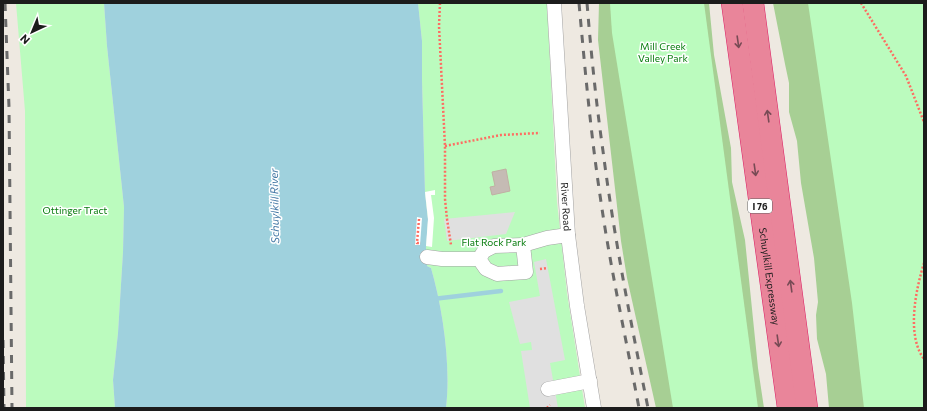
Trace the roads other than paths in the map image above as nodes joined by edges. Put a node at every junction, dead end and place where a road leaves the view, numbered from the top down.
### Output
1 (554, 3) edge
2 (732, 3) edge
3 (752, 3) edge
4 (568, 235) junction
5 (523, 245) junction
6 (426, 250) road end
7 (479, 259) junction
8 (590, 381) junction
9 (548, 389) dead end
10 (594, 408) edge
11 (788, 408) edge
12 (808, 408) edge

1 - 4 street, River Road
2 -> 11 highway, Schuylkill Expressway / I 76
12 -> 3 highway, Schuylkill Expressway / I 76
4 - 5 street
4 - 8 street, River Road
5 - 7 street
5 - 7 street
6 - 7 street
8 - 9 street
8 - 10 street, River Road

